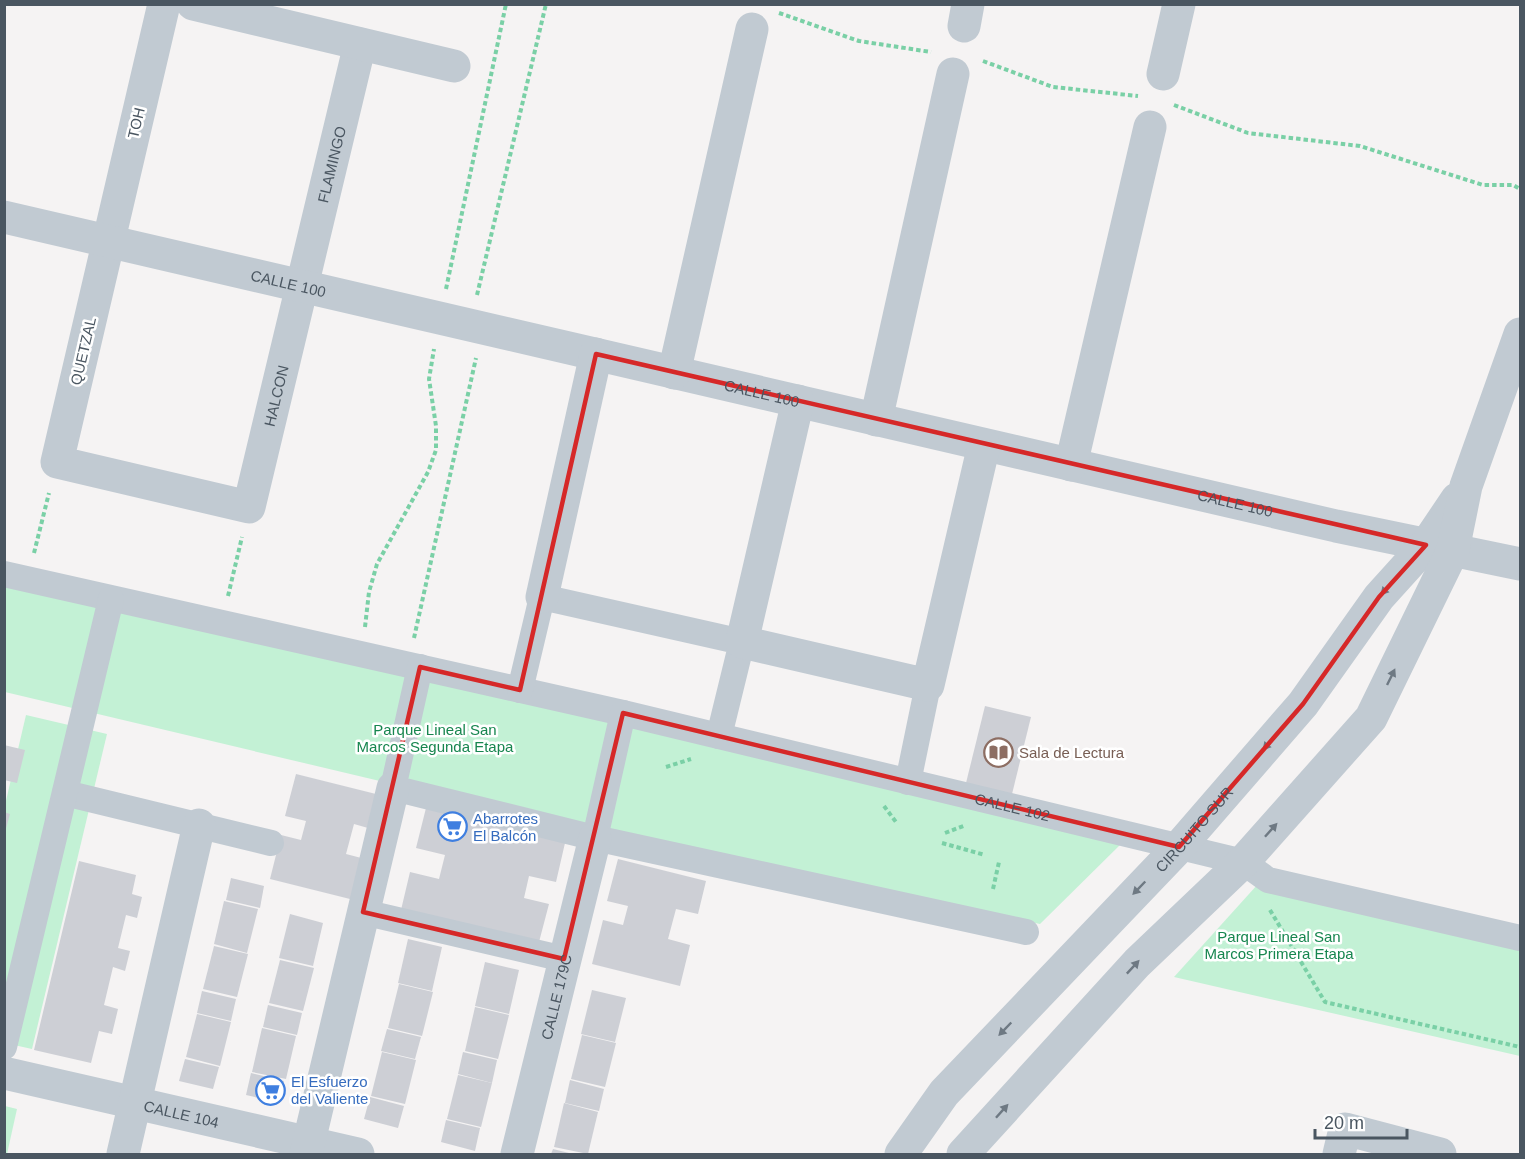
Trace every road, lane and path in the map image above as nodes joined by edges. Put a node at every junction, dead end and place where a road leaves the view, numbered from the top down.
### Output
1 (164, 4) edge
2 (193, 4) edge
3 (546, 4) edge
4 (1179, 4) edge
5 (752, 29) dead end
6 (360, 44) junction
7 (454, 66) dead end
8 (953, 74) dead end
9 (1163, 74) dead end
10 (1150, 127) dead end
11 (4, 217) edge
12 (108, 241) junction
13 (303, 286) junction
14 (476, 327) junction
15 (1521, 334) edge
16 (596, 354) junction
17 (674, 373) junction
18 (798, 401) junction
19 (876, 420) junction
20 (984, 445) junction
21 (57, 462) junction
22 (1071, 465) junction
23 (249, 507) junction
24 (1440, 547) junction
25 (1521, 564) edge
26 (16, 577) edge
27 (542, 597) junction
28 (111, 599) junction
29 (221, 623) junction
30 (742, 642) junction
31 (414, 666) junction
32 (928, 685) junction
33 (509, 687) junction
34 (623, 713) junction
35 (719, 736) junction
36 (909, 782) junction
37 (393, 788) junction
38 (65, 793) junction
39 (199, 825) junction
40 (966, 825) dead end
41 (945, 833) dead end
42 (595, 838) junction
43 (271, 843) dead end
44 (942, 843) dead end
45 (1179, 847) junction
46 (985, 855) dead end
47 (1243, 861) junction
48 (999, 862) dead end
49 (993, 889) dead end
50 (1269, 903) dead end
51 (363, 912) junction
52 (1026, 932) dead end
53 (1521, 938) edge
54 (564, 959) junction
55 (4, 1047) edge
56 (1521, 1047) edge
57 (4, 1073) edge
58 (135, 1103) junction
59 (307, 1149) edge
60 (123, 1155) edge
61 (358, 1155) edge
62 (517, 1155) edge
63 (901, 1155) edge
64 (963, 1155) edge
65 (1339, 1155) edge
66 (1440, 1155) edge

1 - 12 street, TOH
2 - 6 street
3 - 14 path
4 - 9 street
5 - 17 street
6 - 7 street
6 - 13 street, FLAMINGO
8 - 19 street
10 - 22 street
11 - 12 street, CALLE 100
12 - 13 street, CALLE 100
12 - 21 street, QUETZAL
13 - 14 street, CALLE 100
13 - 23 street, HALCON
14 - 16 street, CALLE 100
14 - 31 path
15 - 24 street
16 - 17 street, CALLE 100
16 - 27 street
17 - 18 street, CALLE 100
18 - 19 street, CALLE 100
18 - 30 street
19 - 20 street, CALLE 100
20 - 22 street, CALLE 100
20 - 32 street
21 - 23 street
21 - 26 path
22 - 24 street, CALLE 100
23 - 29 path
24 - 25 street, CALLE 100
24 -> 45 street, CIRCUITO SUR
47 -> 24 street
26 - 28 street, CALLE 102
27 - 30 street
27 - 33 street
28 - 29 street, CALLE 102
28 - 38 street
29 - 31 street, CALLE 102
30 - 32 street
30 - 35 street
31 - 33 street, CALLE 102
31 - 37 street
32 - 36 street
33 - 34 street, CALLE 102
34 - 35 street, CALLE 102
34 - 42 street
35 - 36 street, CALLE 102
36 - 45 street, CALLE 102
37 - 42 street
37 - 51 street
38 - 39 street
38 - 55 street
39 - 43 street
39 - 58 street
40 - 41 path
42 - 52 street
42 - 54 street, CALLE 179C
44 - 46 path
45 - 47 street, CALLE 102
45 -> 63 street, CIRCUITO SUR
47 - 53 street, CALLE 102
64 -> 47 street
48 - 49 path
50 - 56 path
51 - 54 street
51 - 59 street
54 - 62 street, CALLE 179C
57 - 58 street, CALLE 104
58 - 59 street, CALLE 104
58 - 60 street
59 - 61 street, CALLE 104
65 - 66 street

